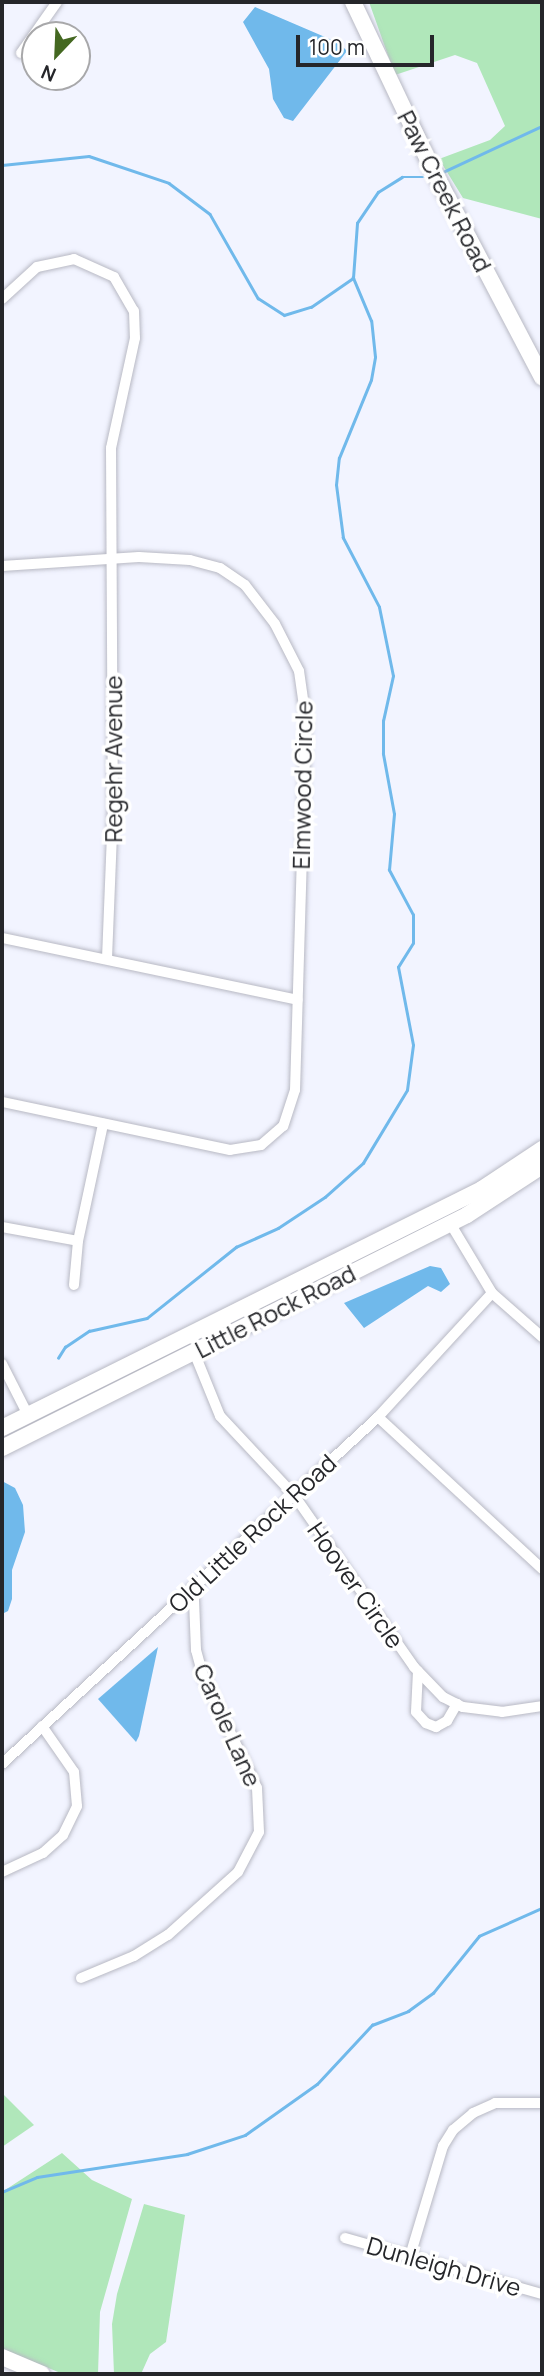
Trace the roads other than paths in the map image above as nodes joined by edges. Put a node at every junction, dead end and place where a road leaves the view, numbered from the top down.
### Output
1 (57, 2) edge
2 (352, 2) edge
3 (44, 21) edge
4 (2, 299) edge
5 (542, 377) edge
6 (113, 558) junction
7 (2, 566) edge
8 (2, 938) edge
9 (107, 959) junction
10 (298, 1000) junction
11 (2, 1102) edge
12 (103, 1124) junction
13 (542, 1149) edge
14 (542, 1166) edge
15 (450, 1223) junction
16 (2, 1227) edge
17 (78, 1241) junction
18 (74, 1285) dead end
19 (492, 1293) junction
20 (542, 1337) edge
21 (194, 1352) junction
22 (2, 1364) edge
23 (28, 1415) junction
24 (378, 1417) junction
25 (2, 1428) edge
26 (2, 1448) edge
27 (294, 1495) junction
28 (542, 1569) edge
29 (189, 1592) junction
30 (418, 1671) junction
31 (457, 1704) junction
32 (542, 1706) edge
33 (42, 1726) junction
34 (2, 1764) edge
35 (2, 1872) edge
36 (81, 1978) dead end
37 (542, 2103) edge
38 (345, 2238) dead end
39 (410, 2256) junction
40 (542, 2294) edge
41 (2, 2357) edge
42 (42, 2374) edge

1 - 3 street
2 - 5 main road, Paw Creek Road
4 - 6 street, Regehr Avenue
6 - 7 street, Elmwood Circle
6 - 9 street, Regehr Avenue
6 - 10 street, Elmwood Circle
8 - 9 street
9 - 10 street
10 - 12 street, Elmwood Circle
11 - 12 street, Elmwood Circle
12 - 17 street
13 - 23 main road, Little Rock Road
14 - 15 main road, Little Rock Road
15 - 19 street
15 - 21 main road, Little Rock Road
16 - 17 street
17 - 18 street
19 - 20 street
19 - 24 street, Old Little Rock Road
21 - 26 main road, Little Rock Road
21 - 27 street, Hoover Circle
22 - 23 street
23 - 25 main road, Little Rock Road
24 - 27 street, Old Little Rock Road
24 - 28 street
27 - 29 street, Old Little Rock Road
27 - 30 street, Hoover Circle
29 - 33 street, Old Little Rock Road
29 - 36 street, Carole Lane
30 - 31 street, Hoover Circle
30 - 31 street
31 - 32 street, Hoover Circle
33 - 34 street, Old Little Rock Road
33 - 35 street
37 - 39 street
38 - 39 street, Dunleigh Drive
39 - 40 street, Dunleigh Drive
41 - 42 main road

